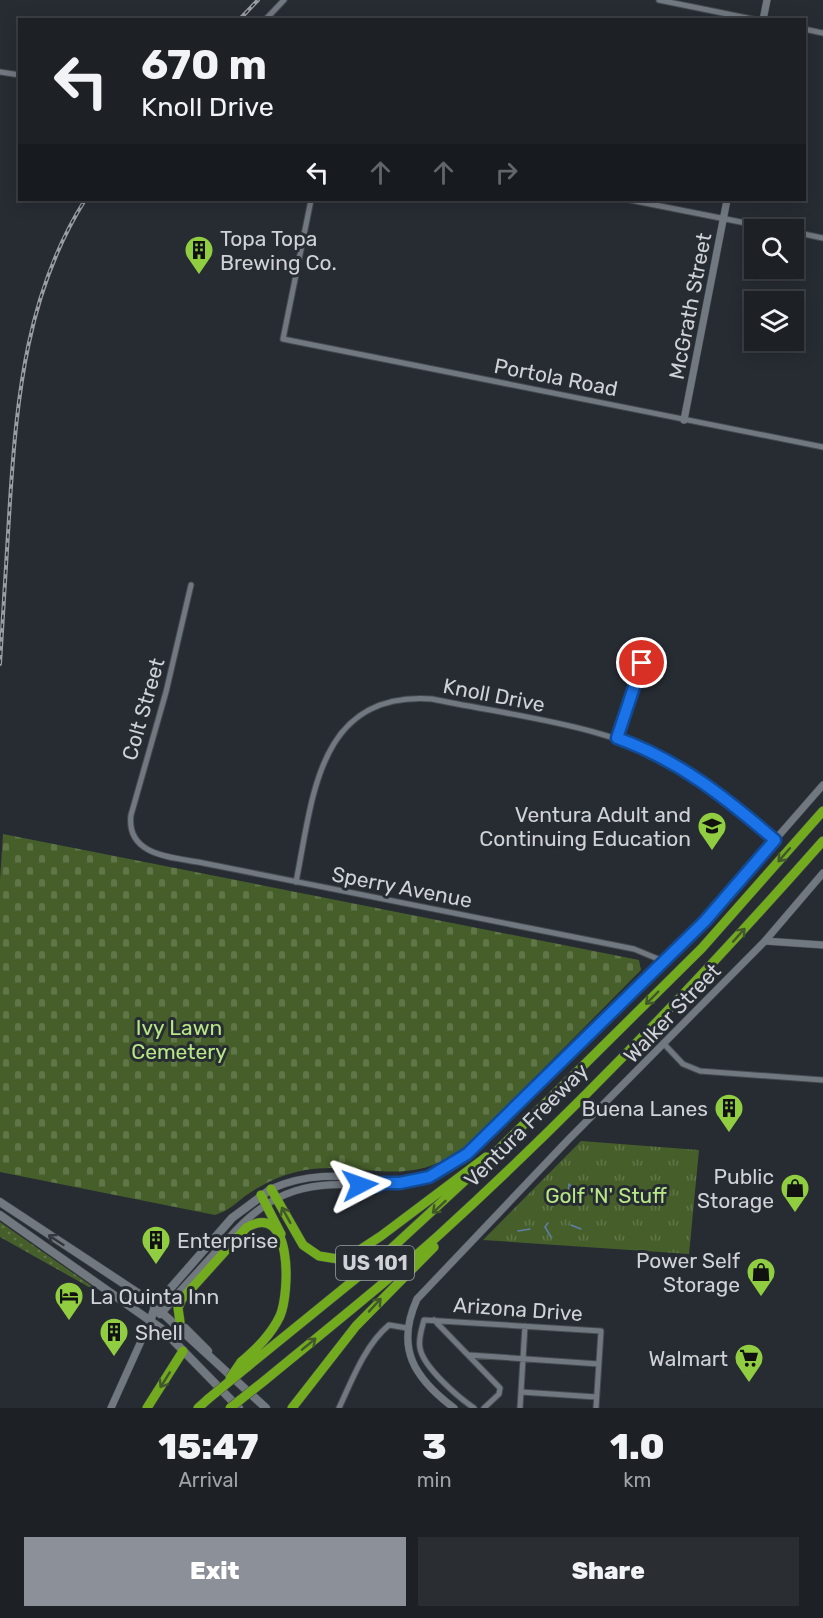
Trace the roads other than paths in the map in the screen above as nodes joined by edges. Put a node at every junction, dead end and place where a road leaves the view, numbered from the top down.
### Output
1 (284, 0) edge
2 (659, 0) edge
3 (767, 0) edge
4 (267, 18) edge
5 (747, 18) edge
6 (763, 18) edge
7 (806, 29) edge
8 (823, 33) edge
9 (0, 72) edge
10 (18, 75) edge
11 (311, 201) edge
12 (635, 201) edge
13 (727, 201) edge
14 (724, 218) junction
15 (744, 222) edge
16 (804, 234) edge
17 (823, 238) edge
18 (684, 420) junction
19 (823, 447) edge
20 (190, 585) dead end
21 (642, 663) dead end
22 (617, 738) junction
23 (823, 785) edge
24 (823, 811) edge
25 (775, 840) junction
26 (137, 841) joint
27 (823, 842) edge
28 (823, 873) edge
29 (296, 882) junction
30 (765, 941) junction
31 (823, 945) edge
32 (663, 961) junction
33 (664, 1044) junction
34 (823, 1080) edge
35 (496, 1152) junction
36 (500, 1178) junction
37 (274, 1194) junction
38 (263, 1199) junction
39 (0, 1202) edge
40 (0, 1215) edge
41 (225, 1225) junction
42 (229, 1238) joint
43 (282, 1242) junction
44 (208, 1260) junction
45 (186, 1285) junction
46 (155, 1306) junction
47 (162, 1313) junction
48 (150, 1319) junction
49 (434, 1320) junction
50 (180, 1322) junction
51 (525, 1326) junction
52 (407, 1328) junction
53 (183, 1351) junction
54 (469, 1355) junction
55 (523, 1359) junction
56 (599, 1364) junction
57 (218, 1365) junction
58 (244, 1365) junction
59 (521, 1392) junction
60 (596, 1397) junction
61 (111, 1408) edge
62 (147, 1408) edge
63 (198, 1408) edge
64 (230, 1408) edge
65 (239, 1408) edge
66 (266, 1408) edge
67 (292, 1408) edge
68 (339, 1408) edge
69 (454, 1408) edge
70 (474, 1408) edge
71 (483, 1408) edge
72 (520, 1408) edge
73 (596, 1408) edge

1 - 4 street
2 - 5 street
3 - 6 street
7 - 8 street
9 - 10 street
11 - 18 street, Portola Road
12 - 14 street
13 - 14 street, McGrath Street
14 - 15 street
14 - 18 street, McGrath Street
16 - 17 street
18 - 19 street, Portola Road
20 - 26 street, Colt Street
21 - 22 street
22 - 25 street, Knoll Drive
22 - 29 street, Knoll Drive
23 - 25 street
24 -> 35 highway, Ventura Freeway / US 101
25 - 32 street
26 - 29 street, Sperry Avenue
36 -> 27 highway, Ventura Freeway / US 101
28 - 30 street, Walker Street
29 - 32 street, Sperry Avenue
30 - 31 street
30 - 33 street, Walker Street
32 - 37 street
33 - 34 street
33 - 52 street, Walker Street
35 -> 37 highway
35 -> 58 highway, Ventura Freeway / US 101
64 -> 36 highway, Ventura Freeway / US 101, bridge
67 -> 36 highway
37 - 38 main road
38 - 41 main road
38 - 42 street
38 - 43 highway
46 -> 39 main road
40 - 48 main road
41 - 44 main road
41 - 46 main road
42 - 44 main road
43 - 50 highway
43 - 58 highway
44 - 45 main road
45 - 47 main road
45 - 50 main road
46 - 47 main road
46 - 48 main road
47 - 48 main road
47 - 57 main road
48 - 53 main road
48 - 61 street
49 - 51 street, Arizona Drive
49 - 54 street
49 - 70 street
50 - 57 main road
51 - 55 street
51 - 56 street, Arizona Drive
52 - 68 street
52 - 69 street
53 -> 62 highway
53 - 65 main road
54 - 55 street
54 - 71 street
55 - 56 street
55 - 59 street
56 - 60 street
57 - 66 main road
58 - 63 highway, bridge
59 - 60 street
59 - 72 street
60 - 73 street

